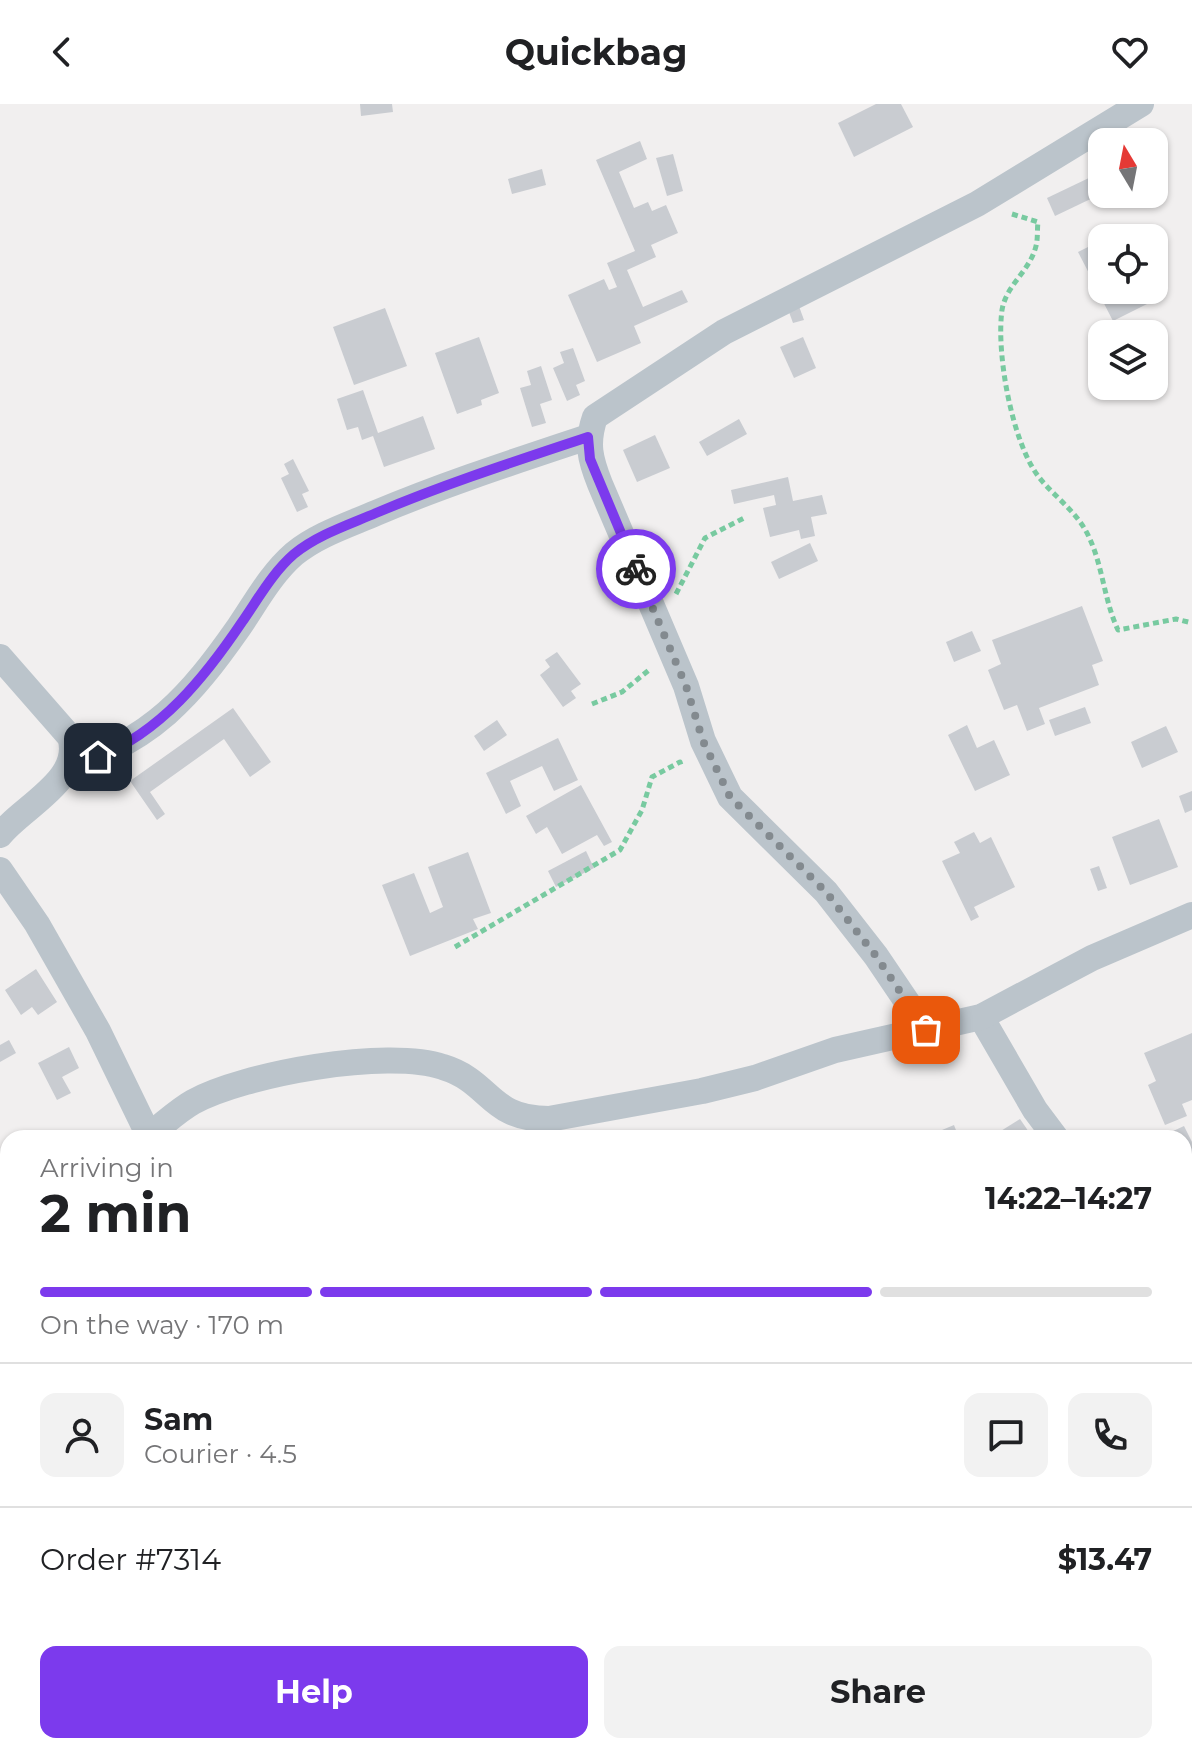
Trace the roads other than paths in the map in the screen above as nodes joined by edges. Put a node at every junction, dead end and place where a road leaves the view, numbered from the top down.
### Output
1 (1141, 104) edge
2 (588, 437) junction
3 (0, 657) edge
4 (69, 767) junction
5 (0, 835) edge
6 (0, 870) edge
7 (1192, 915) edge
8 (981, 1017) junction
9 (926, 1030) junction
10 (146, 1130) edge
11 (158, 1130) edge
12 (1050, 1130) edge

1 - 2 street
2 - 4 street
2 - 9 street
3 - 4 street
4 - 5 street
6 - 10 street
7 - 8 street
8 - 9 street
8 - 12 street
9 - 11 street

